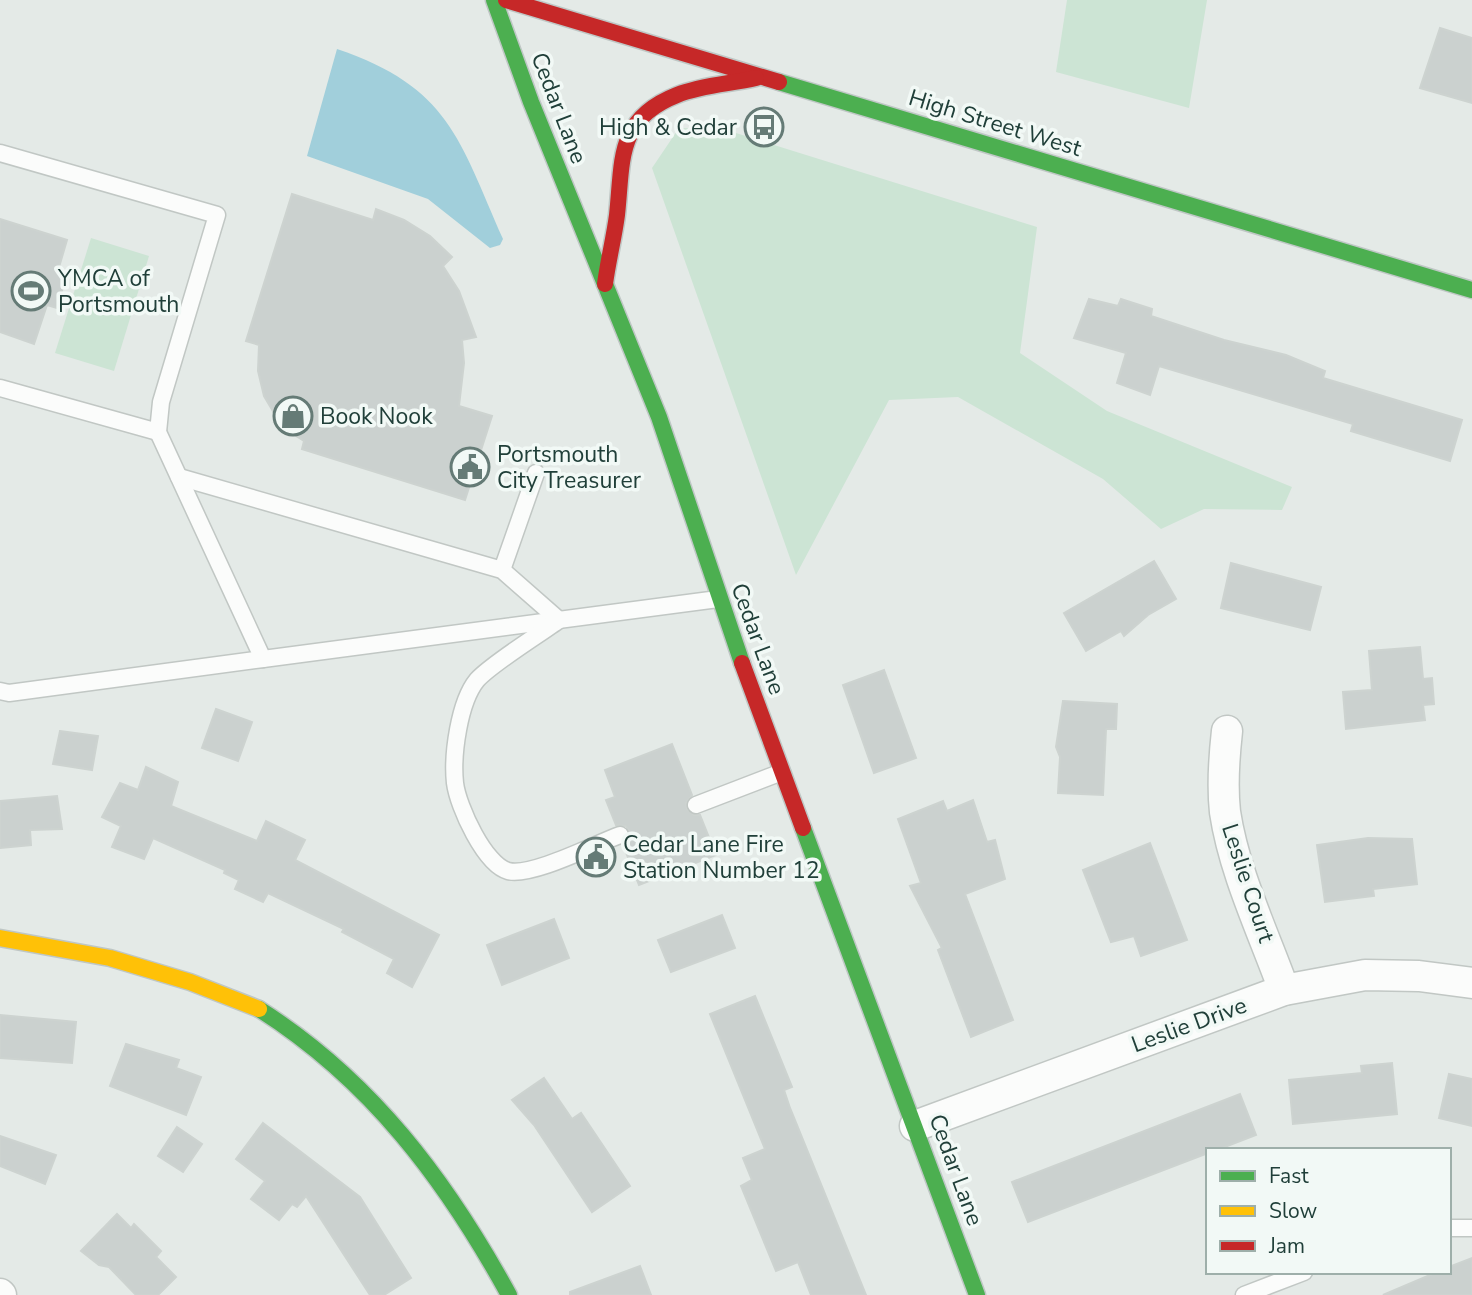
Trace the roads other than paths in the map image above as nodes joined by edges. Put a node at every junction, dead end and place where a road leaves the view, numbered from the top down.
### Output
1 (494, 0) edge
2 (506, 0) edge
3 (762, 77) junction
4 (0, 153) edge
5 (605, 284) junction
6 (1472, 290) edge
7 (0, 388) edge
8 (158, 432) junction
9 (536, 473) dead end
10 (179, 477) junction
11 (502, 570) junction
12 (718, 599) junction
13 (559, 620) junction
14 (263, 659) junction
15 (0, 691) edge
16 (1227, 732) dead end
17 (783, 771) junction
18 (696, 805) dead end
19 (620, 835) dead end
20 (0, 938) edge
21 (1472, 983) edge
22 (1284, 990) junction
23 (915, 1126) junction
24 (1451, 1228) edge
25 (1472, 1228) edge
26 (1299, 1274) edge
27 (509, 1295) edge
28 (977, 1295) edge
29 (1244, 1295) edge

1 - 5 main road, Cedar Lane
2 - 3 main road, High Street West
3 - 5 main road
3 - 6 main road, High Street West
4 - 8 lane
5 - 12 main road, Cedar Lane
7 - 8 lane
8 - 10 lane
9 - 11 lane
10 - 11 lane
10 - 14 lane
11 - 13 lane
12 - 13 lane
12 - 17 main road, Cedar Lane
13 - 14 lane
13 - 19 lane
14 - 15 lane
16 - 22 street, Leslie Court
17 - 18 lane
17 - 23 main road, Cedar Lane
20 - 27 main road
21 - 22 street, Leslie Drive
22 - 23 street, Leslie Drive
23 - 28 main road, Cedar Lane
24 - 25 lane
26 - 29 lane

